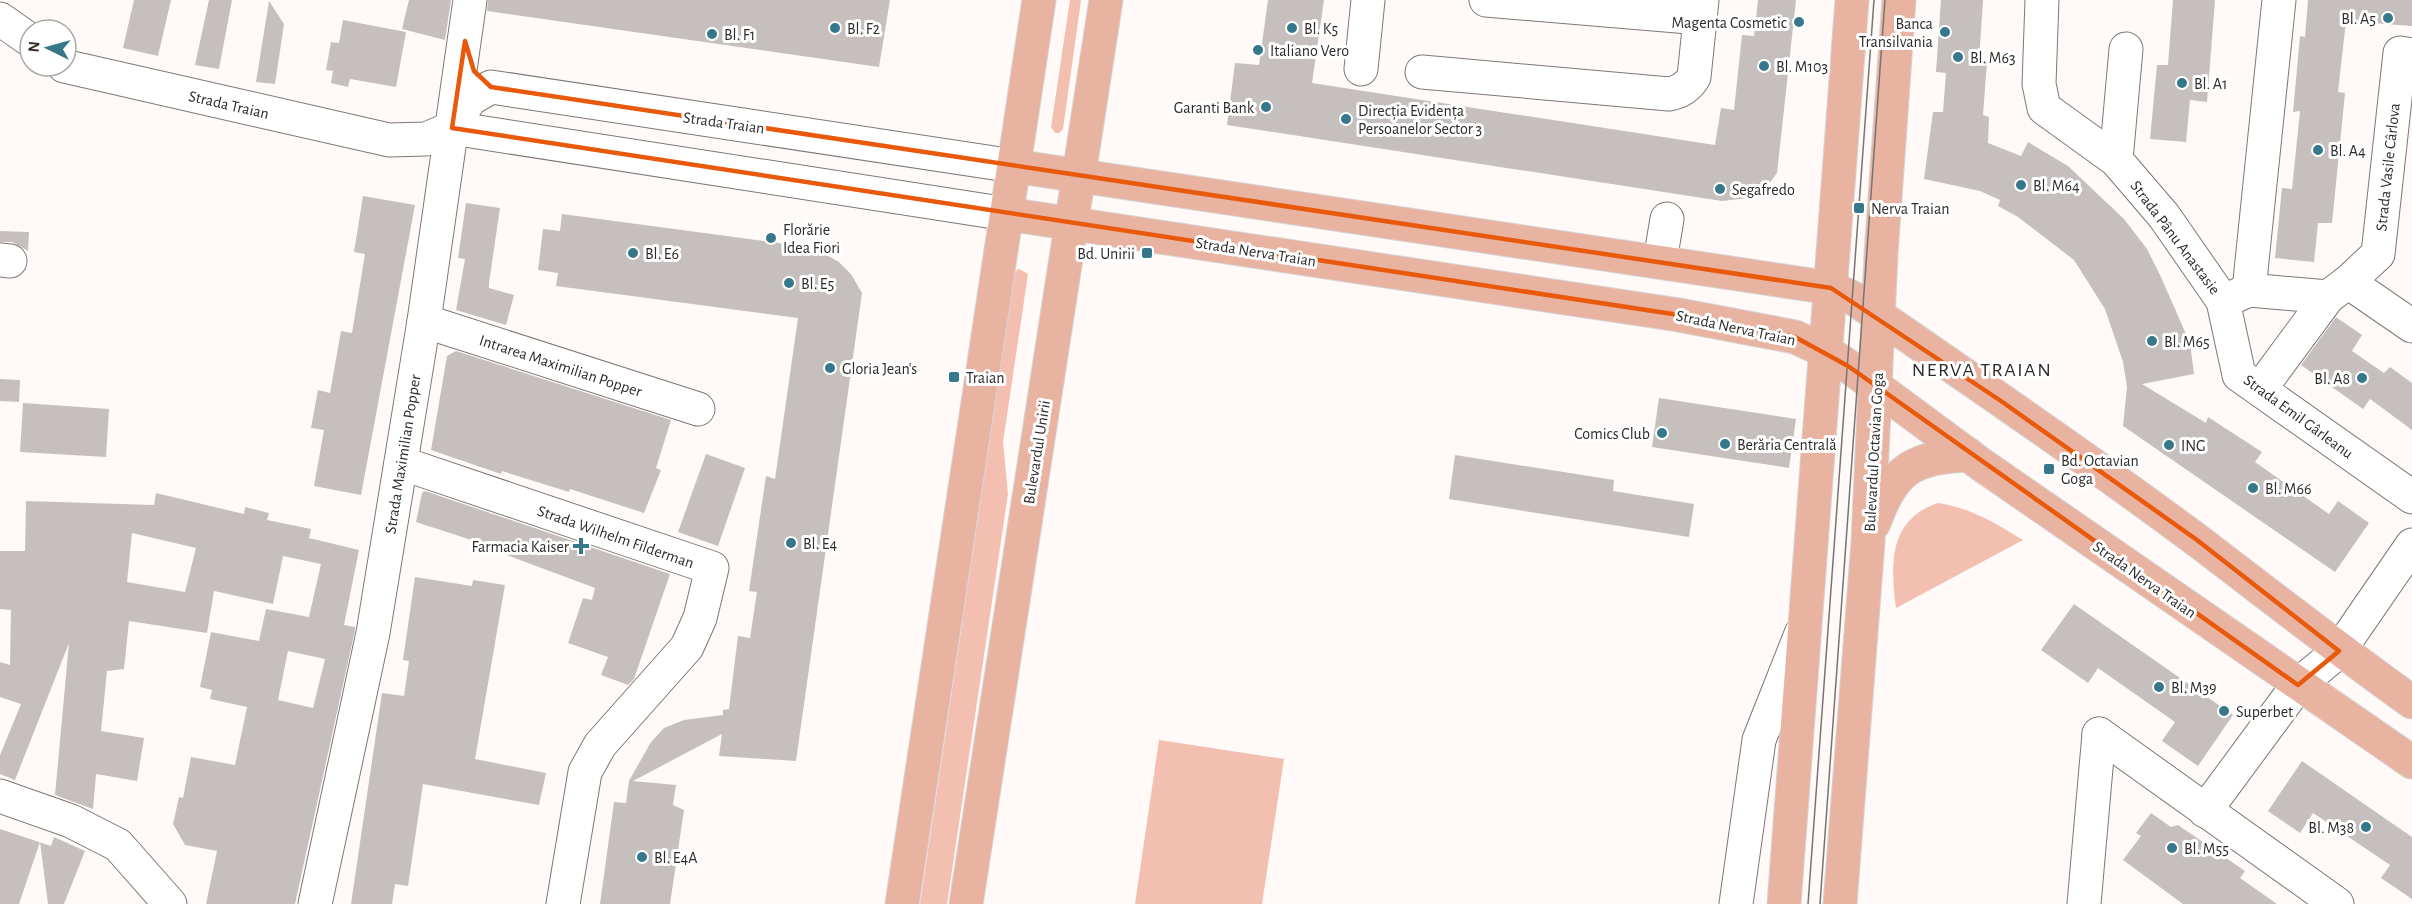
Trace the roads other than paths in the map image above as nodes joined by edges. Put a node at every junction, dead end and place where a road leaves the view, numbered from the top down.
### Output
1 (470, 0) edge
2 (1040, 0) edge
3 (1106, 0) edge
4 (1368, 0) edge
5 (1486, 0) edge
6 (1852, 0) edge
7 (1899, 0) edge
8 (2042, 0) edge
9 (2279, 0) edge
10 (1701, 9) edge
11 (0, 19) edge
12 (18, 32) edge
13 (465, 40) junction
14 (2126, 49) dead end
15 (0, 50) edge
16 (18, 54) edge
17 (2412, 55) edge
18 (78, 68) edge
19 (1361, 69) dead end
20 (1422, 72) dead end
21 (491, 87) junction
22 (452, 128) junction
23 (403, 141) junction
24 (2116, 160) junction
25 (1014, 166) junction
26 (1079, 176) junction
27 (445, 178) junction
28 (1007, 214) junction
29 (1667, 219) dead end
30 (1071, 223) junction
31 (1660, 261) junction
32 (1832, 288) junction
33 (2338, 289) junction
34 (2236, 295) junction
35 (1879, 317) junction
36 (424, 321) junction
37 (2412, 326) edge
38 (1827, 352) junction
39 (1876, 386) junction
40 (2260, 389) junction
41 (698, 409) dead end
42 (1969, 455) junction
43 (400, 463) junction
44 (2412, 497) edge
45 (1868, 542) junction
46 (2412, 545) edge
47 (1806, 621) junction
48 (2339, 651) junction
49 (2298, 685) junction
50 (2412, 702) edge
51 (2412, 762) edge
52 (0, 796) edge
53 (2205, 811) junction
54 (170, 904) edge
55 (315, 904) edge
56 (563, 904) edge
57 (902, 904) edge
58 (966, 904) edge
59 (1736, 904) edge
60 (1784, 904) edge
61 (1840, 904) edge
62 (2084, 904) edge
63 (2337, 904) edge

1 - 13 street, Strada Maximilian Popper
2 - 25 main road
3 - 26 main road, Bulevardul Unirii
4 - 19 street
5 - 10 street
6 - 32 main road
7 - 35 main road, Bulevardul Octavian Goga
8 - 24 street, Strada Pânu Anastasie
9 - 34 street, Strada Emil Gârleanu
10 - 20 street
11 - 12 street
13 - 21 street
13 - 22 street, Strada Maximilian Popper
14 - 24 street
15 - 16 street
17 - 33 street, Strada Vasile Cârlova
18 - 23 street, Strada Traian
21 - 22 street
21 - 25 street, Strada Traian
22 - 23 street, Strada Traian
22 - 27 street, Strada Maximilian Popper
22 - 28 street
23 - 27 street
24 - 34 street, Strada Pânu Anastasie
25 - 26 main road
25 - 28 main road
26 - 30 main road, Bulevardul Unirii
26 - 31 main road
27 - 36 street, Strada Maximilian Popper
28 - 30 main road, Strada Nerva Traian
28 - 57 main road
29 - 31 street
30 - 38 main road, Strada Nerva Traian
30 - 58 main road, Bulevardul Unirii
31 - 32 main road
32 - 35 main road
32 - 38 main road
33 - 34 street
33 - 37 street
33 - 40 street
34 - 40 street, Strada Emil Gârleanu
35 - 39 main road, Bulevardul Octavian Goga
35 - 48 main road
36 - 41 street, Intrarea Maximilian Popper
36 - 43 street, Strada Maximilian Popper
38 - 39 main road, Strada Nerva Traian
38 - 47 main road
39 - 42 main road, Strada Nerva Traian
39 - 45 main road, Bulevardul Octavian Goga
40 - 44 street, Strada Emil Gârleanu
42 - 45 main road
42 - 49 main road, Strada Nerva Traian
43 - 55 street, Strada Maximilian Popper
43 - 56 street, Strada Wilhelm Filderman
45 - 61 main road, Bulevardul Octavian Goga
46 - 48 street
47 - 59 street
47 - 60 main road
48 - 49 street
48 - 50 main road
49 - 51 main road, Strada Nerva Traian
49 - 53 street
52 - 54 street
53 - 62 street
53 - 63 street

